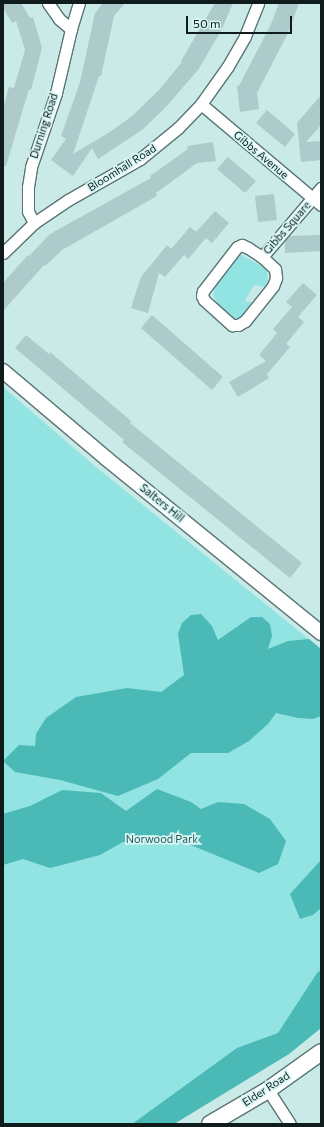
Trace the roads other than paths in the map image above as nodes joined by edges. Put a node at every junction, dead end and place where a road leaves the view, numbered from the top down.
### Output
1 (48, 3) edge
2 (79, 3) edge
3 (258, 3) edge
4 (71, 29) junction
5 (201, 104) junction
6 (321, 188) edge
7 (317, 202) edge
8 (34, 223) junction
9 (3, 252) edge
10 (262, 257) junction
11 (3, 371) edge
12 (321, 633) edge
13 (321, 1052) edge
14 (268, 1090) junction
15 (210, 1124) edge
16 (290, 1124) edge

1 - 4 street
2 - 4 street, Durning Road
3 - 5 street, Bloomhall Road
4 - 8 street, Durning Road
5 - 7 street, Gibbs Avenue
5 - 8 street, Bloomhall Road
6 - 7 street, Gibbs Square
7 - 10 street, Gibbs Square
8 - 9 street, Bloomhall Road
10 - 10 street, Gibbs Square
11 - 12 street, Salters Hill
13 - 14 main road, Elder Road
14 - 15 main road, Elder Road
14 - 16 street

